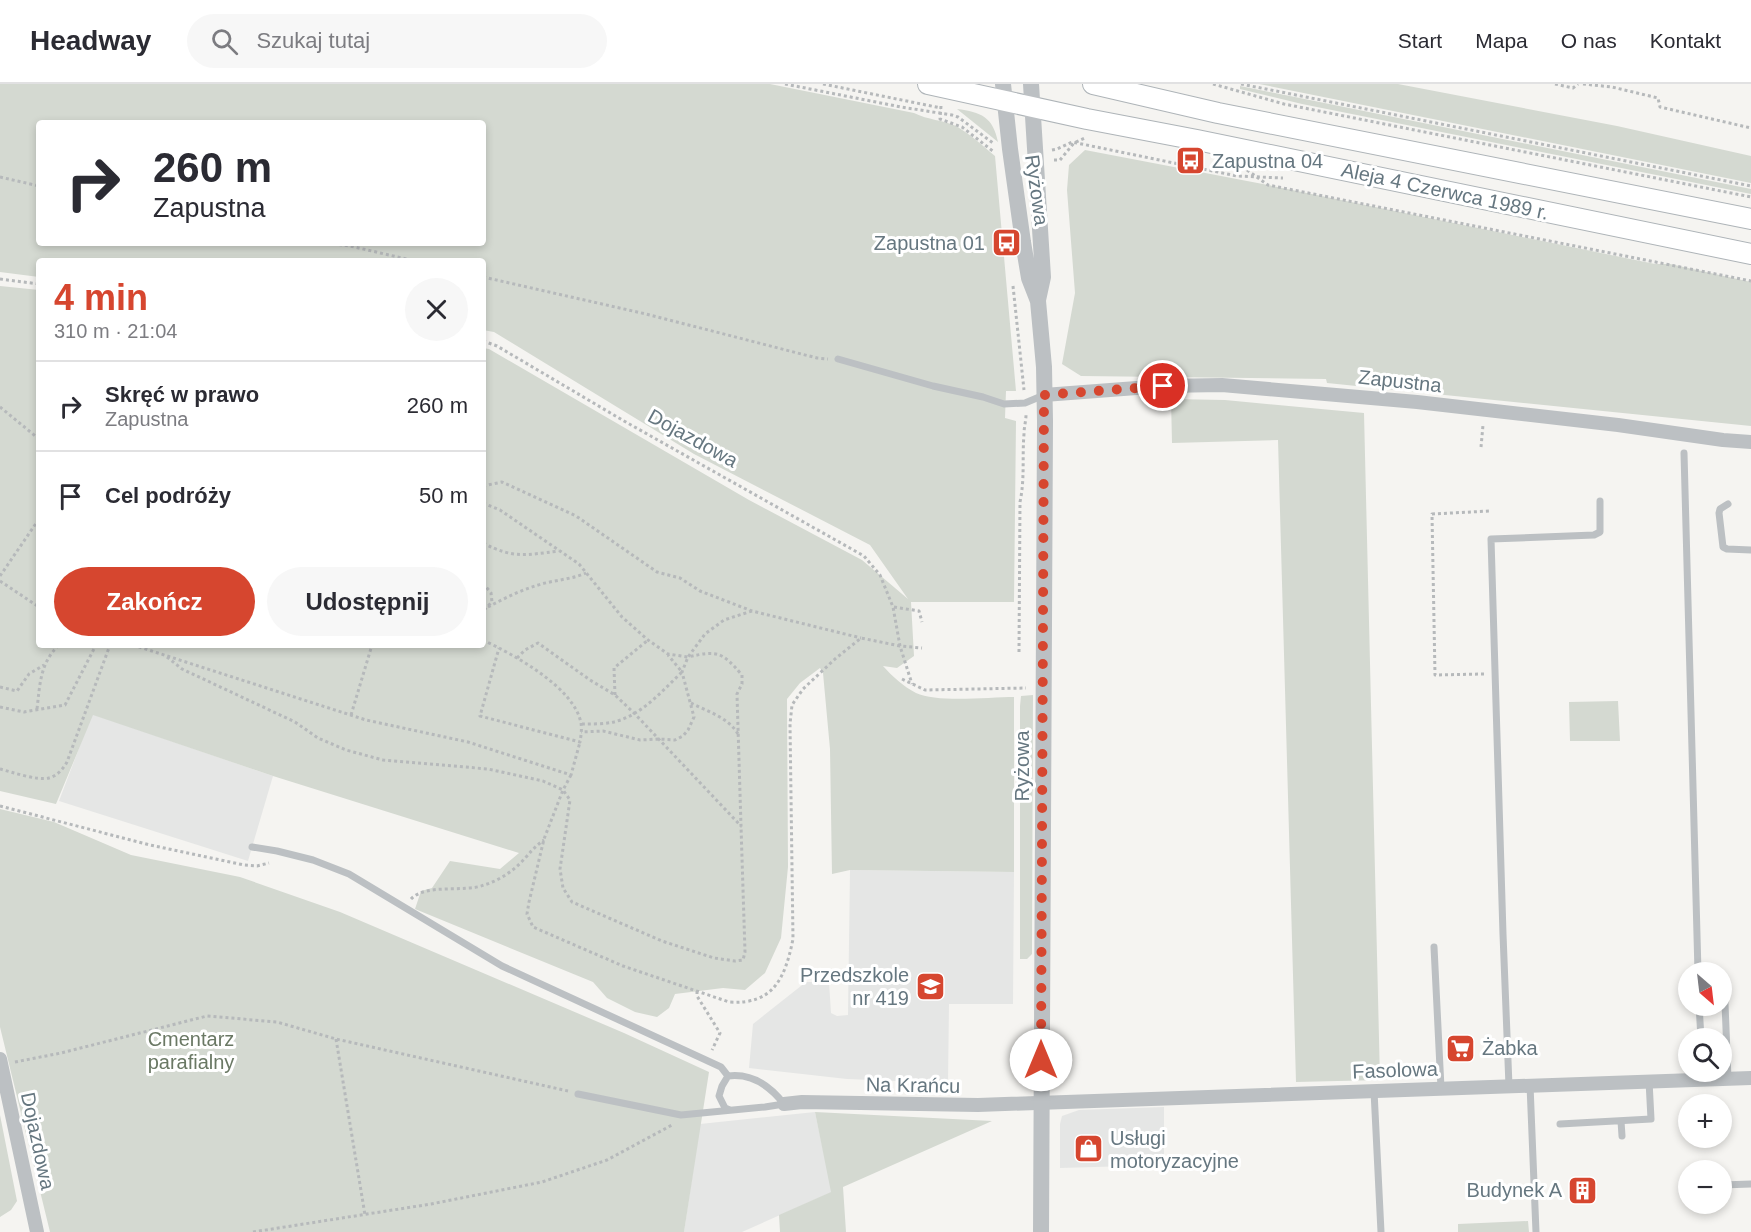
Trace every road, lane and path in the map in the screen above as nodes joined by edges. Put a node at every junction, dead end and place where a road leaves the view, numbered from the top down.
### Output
1 (785, 84) edge
2 (823, 84) edge
3 (928, 84) edge
4 (1031, 84) edge
5 (1093, 84) edge
6 (1213, 84) edge
7 (1241, 84) edge
8 (1555, 84) edge
9 (1581, 84) edge
10 (1004, 92) edge
11 (1032, 107) junction
12 (940, 114) junction
13 (1751, 128) edge
14 (1086, 134) dead end
15 (1075, 138) dead end
16 (1072, 142) dead end
17 (998, 147) dead end
18 (1000, 157) dead end
19 (1054, 160) dead end
20 (1242, 169) dead end
21 (0, 177) edge
22 (36, 185) edge
23 (1751, 186) edge
24 (1751, 197) edge
25 (1751, 219) edge
26 (350, 246) edge
27 (1751, 254) edge
28 (402, 258) edge
29 (486, 278) edge
30 (0, 279) edge
31 (1751, 280) edge
32 (36, 284) edge
33 (1038, 301) junction
34 (486, 342) edge
35 (838, 359) joint
36 (1044, 395) junction
37 (0, 407) edge
38 (1026, 421) dead end
39 (1482, 433) dead end
40 (36, 437) edge
41 (1751, 442) edge
42 (1481, 447) dead end
43 (1684, 453) dead end
44 (486, 485) edge
45 (1600, 501) dead end
46 (486, 504) edge
47 (1728, 504) dead end
48 (1490, 511) dead end
49 (36, 523) edge
50 (486, 544) edge
51 (1751, 550) edge
52 (559, 551) junction
53 (586, 573) junction
54 (0, 576) edge
55 (0, 581) edge
56 (486, 587) edge
57 (36, 605) edge
58 (488, 607) joint
59 (893, 607) junction
60 (752, 612) junction
61 (922, 622) dead end
62 (861, 638) junction
63 (648, 640) junction
64 (486, 641) edge
65 (900, 646) junction
66 (56, 648) edge
67 (94, 648) edge
68 (109, 648) edge
69 (142, 648) edge
70 (371, 648) edge
71 (500, 648) junction
72 (922, 648) dead end
73 (1018, 652) dead end
74 (668, 654) junction
75 (167, 657) junction
76 (688, 657) junction
77 (517, 658) junction
78 (45, 664) junction
79 (682, 672) junction
80 (1495, 674) junction
81 (902, 679) dead end
82 (912, 684) junction
83 (0, 687) edge
84 (1043, 689) junction
85 (615, 695) junction
86 (691, 703) junction
87 (0, 706) edge
88 (37, 710) junction
89 (635, 714) junction
90 (351, 715) junction
91 (582, 724) junction
92 (581, 732) junction
93 (739, 737) junction
94 (659, 739) junction
95 (580, 742) junction
96 (0, 769) edge
97 (570, 775) junction
98 (563, 790) junction
99 (0, 806) edge
100 (741, 826) junction
101 (544, 839) junction
102 (252, 847) dead end
103 (277, 851) junction
104 (404, 907) junction
105 (1434, 947) dead end
106 (1698, 962) edge
107 (697, 991) junction
108 (336, 1039) junction
109 (708, 1060) junction
110 (1, 1062) edge
111 (728, 1076) junction
112 (1678, 1078) edge
113 (1751, 1078) edge
114 (1732, 1079) edge
115 (1649, 1081) junction
116 (1530, 1085) junction
117 (1509, 1086) junction
118 (1441, 1088) junction
119 (1374, 1091) junction
120 (578, 1094) joint
121 (1041, 1102) junction
122 (784, 1104) junction
123 (730, 1110) junction
124 (681, 1115) junction
125 (1621, 1121) junction
126 (1560, 1124) dead end
127 (1622, 1136) dead end
128 (1751, 1184) edge
129 (1732, 1185) edge
130 (365, 1215) junction
131 (37, 1232) edge
132 (253, 1232) edge
133 (1041, 1232) edge
134 (1381, 1232) edge
135 (1536, 1232) edge

1 - 12 path
2 - 12 path
3 - 10 main road, Aleja 4 Czerwca 1989 r.
4 - 11 street, Ryżowa
5 - 25 main road, Aleja 4 Czerwca 1989 r.
6 - 24 path
7 - 23 path
8 - 9 path
9 - 13 path
10 - 11 main road, Aleja 4 Czerwca 1989 r.
10 - 33 street, Ryżowa
11 - 27 main road, Aleja 4 Czerwca 1989 r.
11 - 33 street, Ryżowa
12 - 17 path
12 - 18 path
14 - 19 path
15 - 16 path
20 - 31 path
21 - 22 path
26 - 28 path
29 - 35 path
30 - 32 path
33 - 36 street, Ryżowa
34 - 59 path, Dojazdowa
35 - 36 lane
36 - 41 street, Zapustna
36 - 84 street, Ryżowa
37 - 40 path
38 - 73 path
39 - 42 path
43 - 106 lane
44 - 60 path
45 - 80 lane
46 - 52 path
47 - 51 lane
48 - 80 path
49 - 54 path
50 - 52 path
52 - 53 path
53 - 58 path
53 - 63 path
55 - 57 path
56 - 58 path
59 - 61 path
59 - 65 path
60 - 62 path
60 - 76 path
62 - 65 path
62 - 107 path
63 - 74 path
63 - 85 path
64 - 71 path
65 - 72 path
65 - 82 path
66 - 78 path
67 - 88 path
68 - 96 path
69 - 75 path
70 - 90 path
71 - 77 path
71 - 95 path
74 - 76 path
74 - 79 path
75 - 90 path
75 - 98 path
76 - 79 path
76 - 93 path
77 - 85 path
77 - 91 path
78 - 83 path
78 - 88 path
79 - 86 path
79 - 89 path
80 - 117 lane
81 - 82 path
82 - 84 path
84 - 121 street, Ryżowa
85 - 89 path
86 - 93 path
86 - 94 path
87 - 88 path
89 - 91 path
89 - 94 path
90 - 97 path
91 - 92 path
92 - 94 path
92 - 95 path
93 - 100 path
94 - 100 path
95 - 97 path
97 - 98 path
98 - 100 path
98 - 101 path
99 - 103 path
101 - 104 path
101 - 107 path
102 - 103 lane
103 - 104 lane
104 - 109 lane
105 - 118 lane
107 - 109 path
108 - 110 path
108 - 120 path
108 - 130 path
109 - 111 lane
110 - 131 street, Dojazdowa
111 - 122 lane
111 - 123 lane
112 - 115 street, Fasolowa
113 - 114 street, Fasolowa
115 - 116 street, Fasolowa
115 - 125 lane
116 - 117 street, Fasolowa
116 - 135 lane
117 - 118 street, Fasolowa
118 - 119 street, Fasolowa
119 - 121 street, Fasolowa
119 - 134 lane
120 - 124 lane, Na Krańcu
121 - 122 street, Na Krańcu
121 - 133 street, Ryżowa
122 - 123 lane, Na Krańcu
123 - 124 lane, Na Krańcu
124 - 130 path
125 - 126 lane
125 - 127 lane
128 - 129 lane
130 - 132 path

